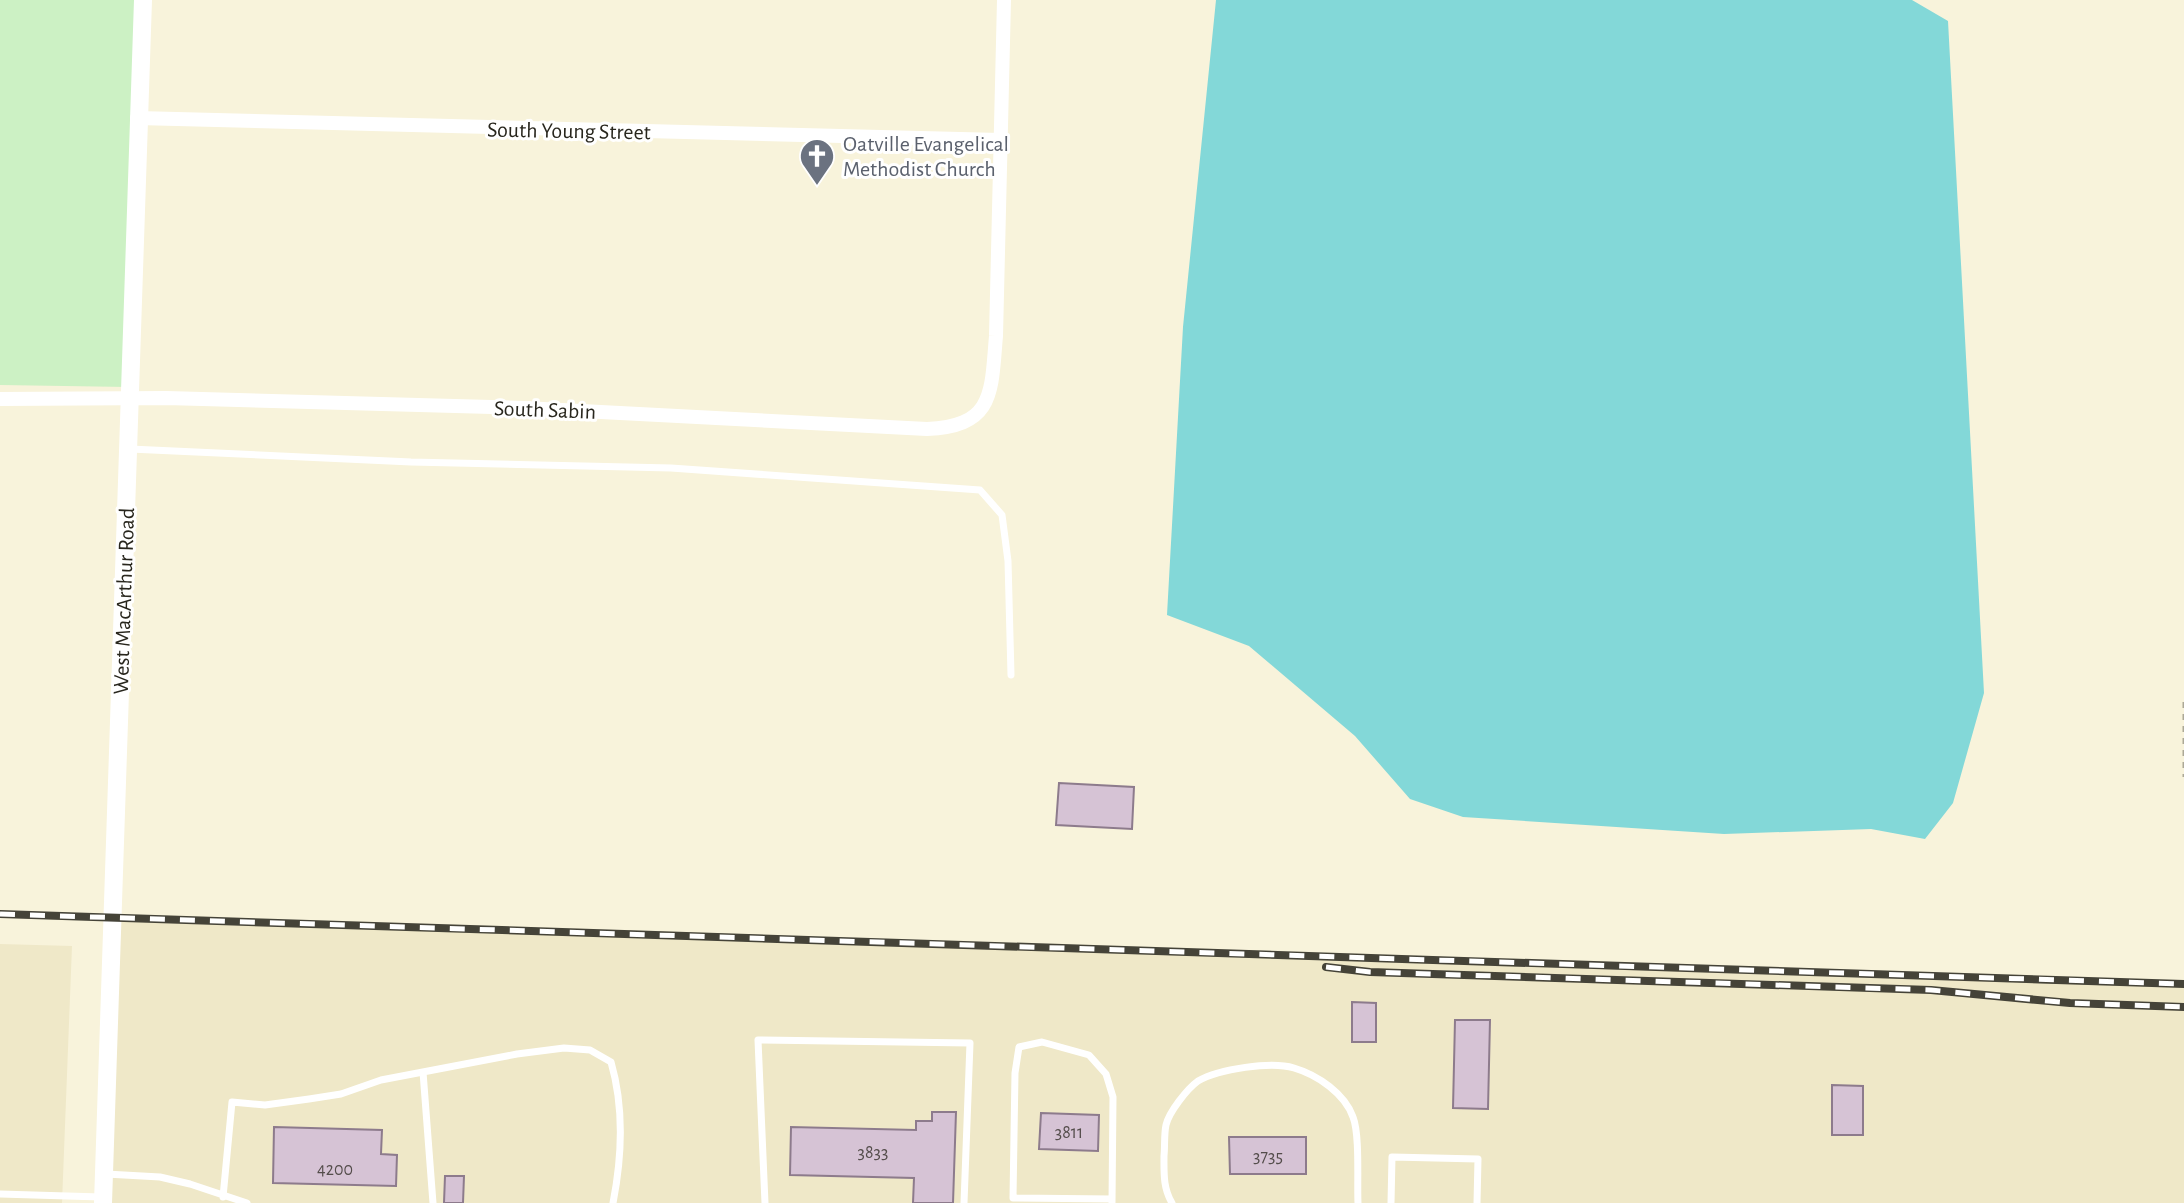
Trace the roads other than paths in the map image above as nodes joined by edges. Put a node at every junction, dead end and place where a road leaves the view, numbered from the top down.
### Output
1 (143, 0) edge
2 (1004, 0) edge
3 (137, 118) junction
4 (1000, 140) junction
5 (0, 399) edge
6 (128, 400) junction
7 (128, 449) junction
8 (1011, 675) dead end
9 (423, 1072) junction
10 (104, 1174) junction
11 (0, 1194) edge
12 (223, 1197) junction
13 (103, 1200) edge
14 (1112, 1201) edge
15 (247, 1203) edge
16 (433, 1203) edge
17 (613, 1203) edge
18 (765, 1203) edge
19 (964, 1203) edge
20 (1172, 1203) edge
21 (1358, 1203) edge
22 (1391, 1203) edge
23 (1477, 1203) edge

1 - 3 street, West MacArthur Road
2 - 4 street
3 - 4 street, South Young Street
3 - 6 street, West MacArthur Road
4 - 6 street, South Sabin
5 - 6 street, South Sabin
6 - 7 street, West MacArthur Road
7 - 8 lane
7 - 10 street, West MacArthur Road
9 - 12 lane
9 - 16 lane
9 - 17 lane
10 - 12 lane
10 - 13 street, West MacArthur Road
11 - 13 lane
12 - 15 lane
14 - 14 lane
18 - 19 lane
20 - 21 lane
22 - 23 lane

